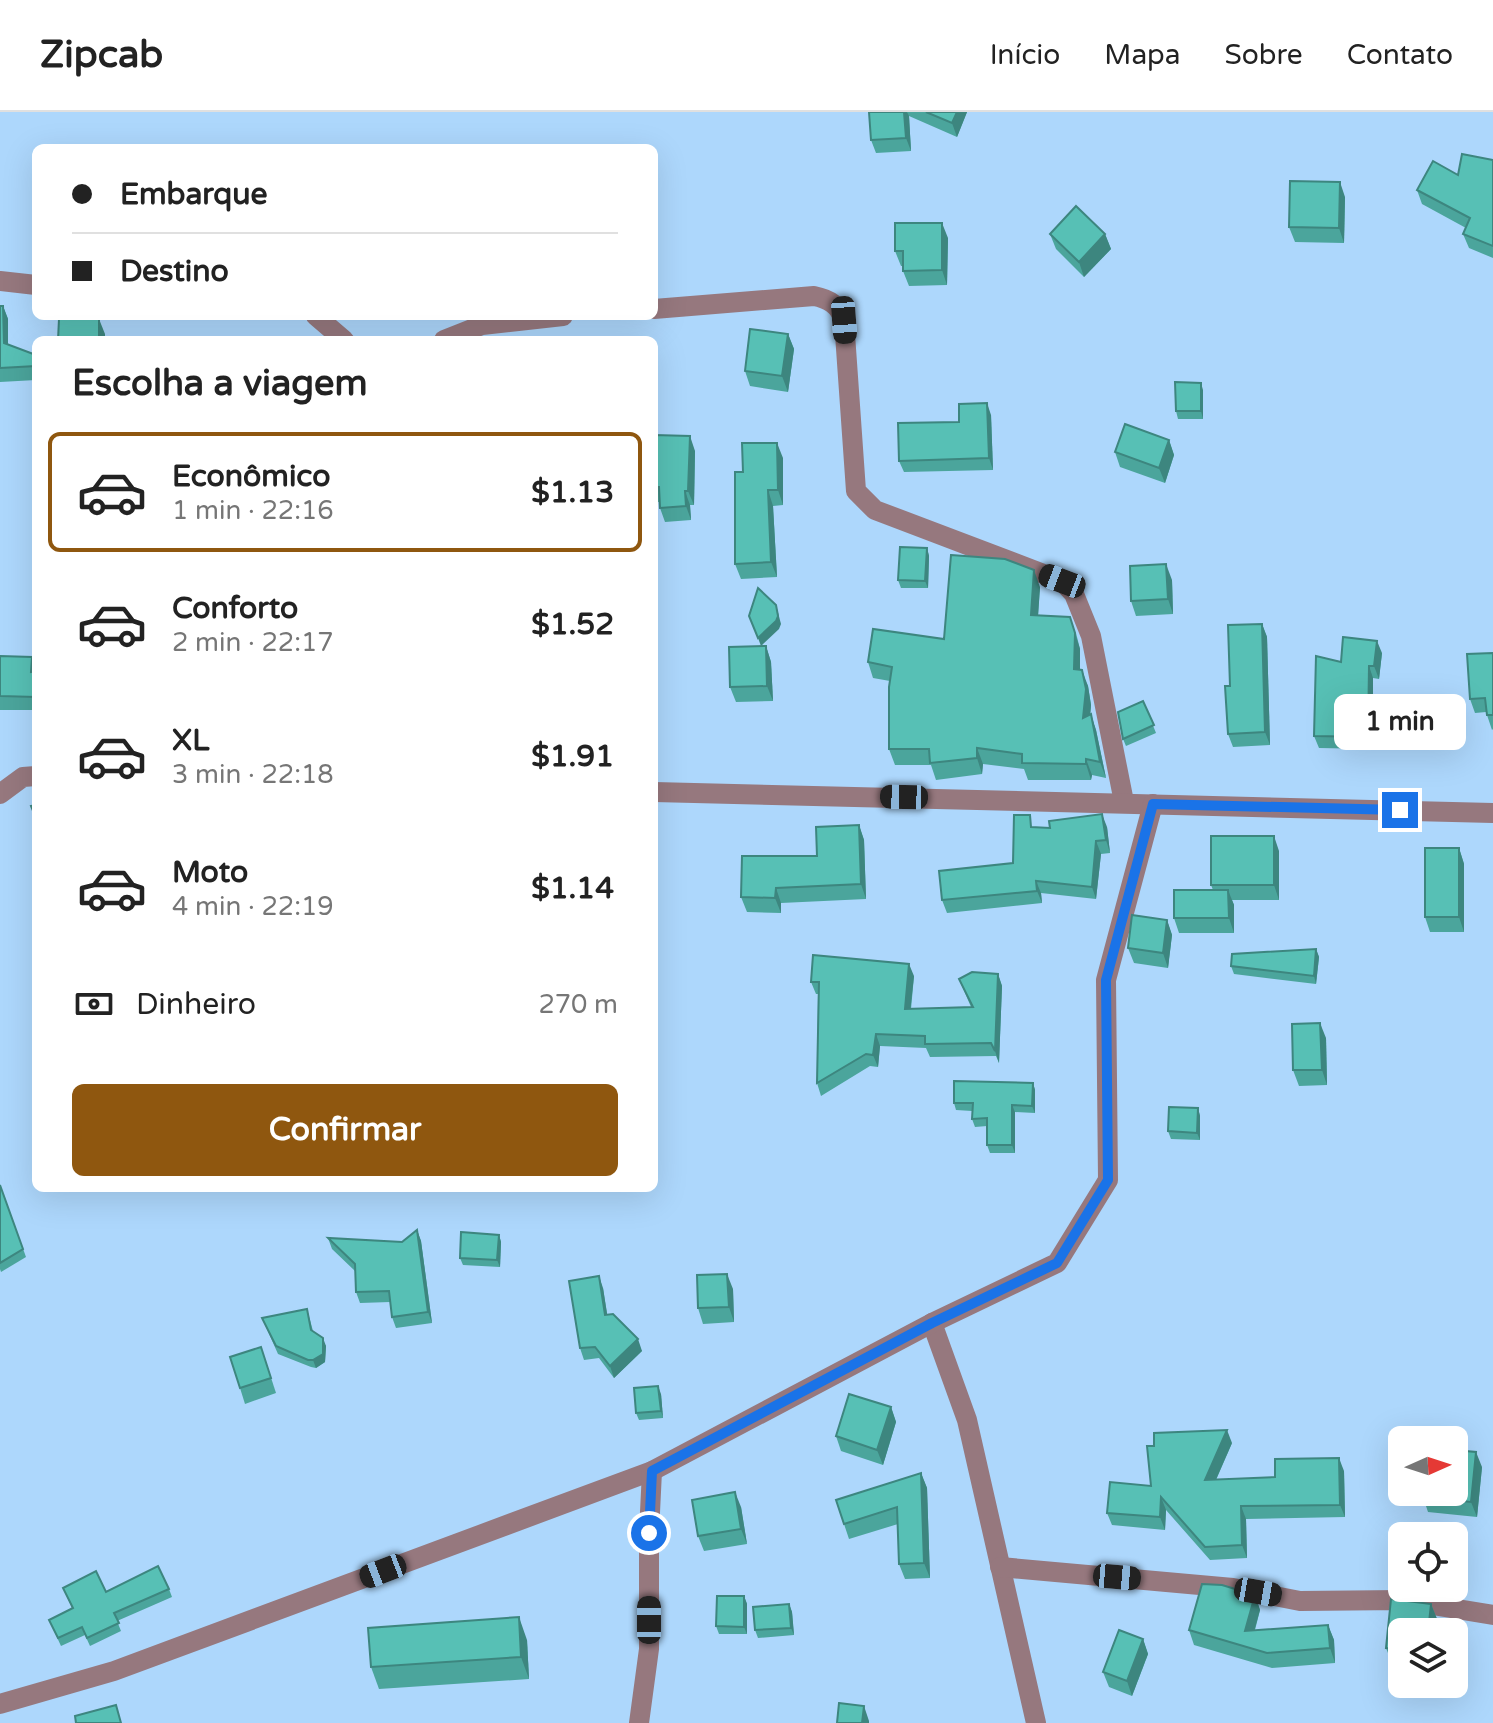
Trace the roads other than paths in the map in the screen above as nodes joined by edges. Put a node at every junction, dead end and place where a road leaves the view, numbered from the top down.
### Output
1 (0, 281) edge
2 (32, 285) edge
3 (658, 309) edge
4 (321, 320) edge
5 (527, 320) edge
6 (339, 336) edge
7 (454, 336) edge
8 (32, 776) edge
9 (658, 792) edge
10 (0, 794) edge
11 (1124, 802) junction
12 (1153, 804) junction
13 (1493, 813) edge
14 (932, 1323) junction
15 (652, 1471) junction
16 (1000, 1567) junction
17 (1493, 1615) edge
18 (0, 1704) edge
19 (639, 1723) edge
20 (1036, 1723) edge

1 - 2 street
3 - 11 street
4 - 6 street
5 - 7 street
8 - 10 street
9 - 11 street
11 - 12 street
12 - 13 street
12 - 14 street
14 - 15 street
14 - 16 street
15 - 18 street
15 - 19 street
16 - 17 street
16 - 20 street

